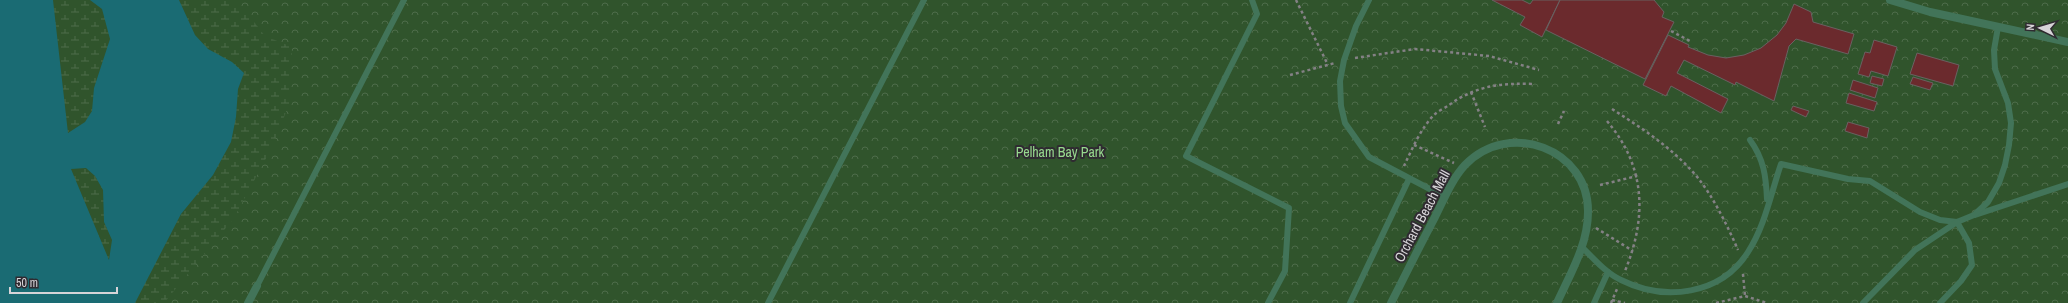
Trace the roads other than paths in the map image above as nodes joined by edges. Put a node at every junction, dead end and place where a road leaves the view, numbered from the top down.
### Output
1 (404, 0) edge
2 (924, 0) edge
3 (1252, 0) edge
4 (1369, 0) edge
5 (1890, 0) edge
6 (1998, 28) junction
7 (2068, 42) edge
8 (1750, 140) dead end
9 (1409, 179) junction
10 (2068, 184) edge
11 (1445, 197) junction
12 (1768, 205) junction
13 (1974, 215) junction
14 (1957, 222) junction
15 (1582, 247) junction
16 (1608, 272) junction
17 (257, 286) joint
18 (248, 303) edge
19 (768, 303) edge
20 (1268, 303) edge
21 (1350, 303) edge
22 (1391, 303) edge
23 (1557, 303) edge
24 (1594, 303) edge
25 (1863, 303) edge
26 (1940, 303) edge

1 - 17 lane
2 - 19 lane
3 - 20 lane
4 - 9 lane
5 - 6 street
6 - 7 street
6 - 13 lane
8 - 12 lane
9 - 11 lane
9 - 21 lane
10 - 13 lane
11 - 15 street, Orchard Beach Mall
11 - 22 street, Orchard Beach Mall
12 - 14 lane
12 - 16 lane
13 - 14 lane
14 - 25 lane
14 - 26 lane
15 - 16 lane
15 - 23 street, Orchard Beach Mall
16 - 24 lane
17 - 18 street

